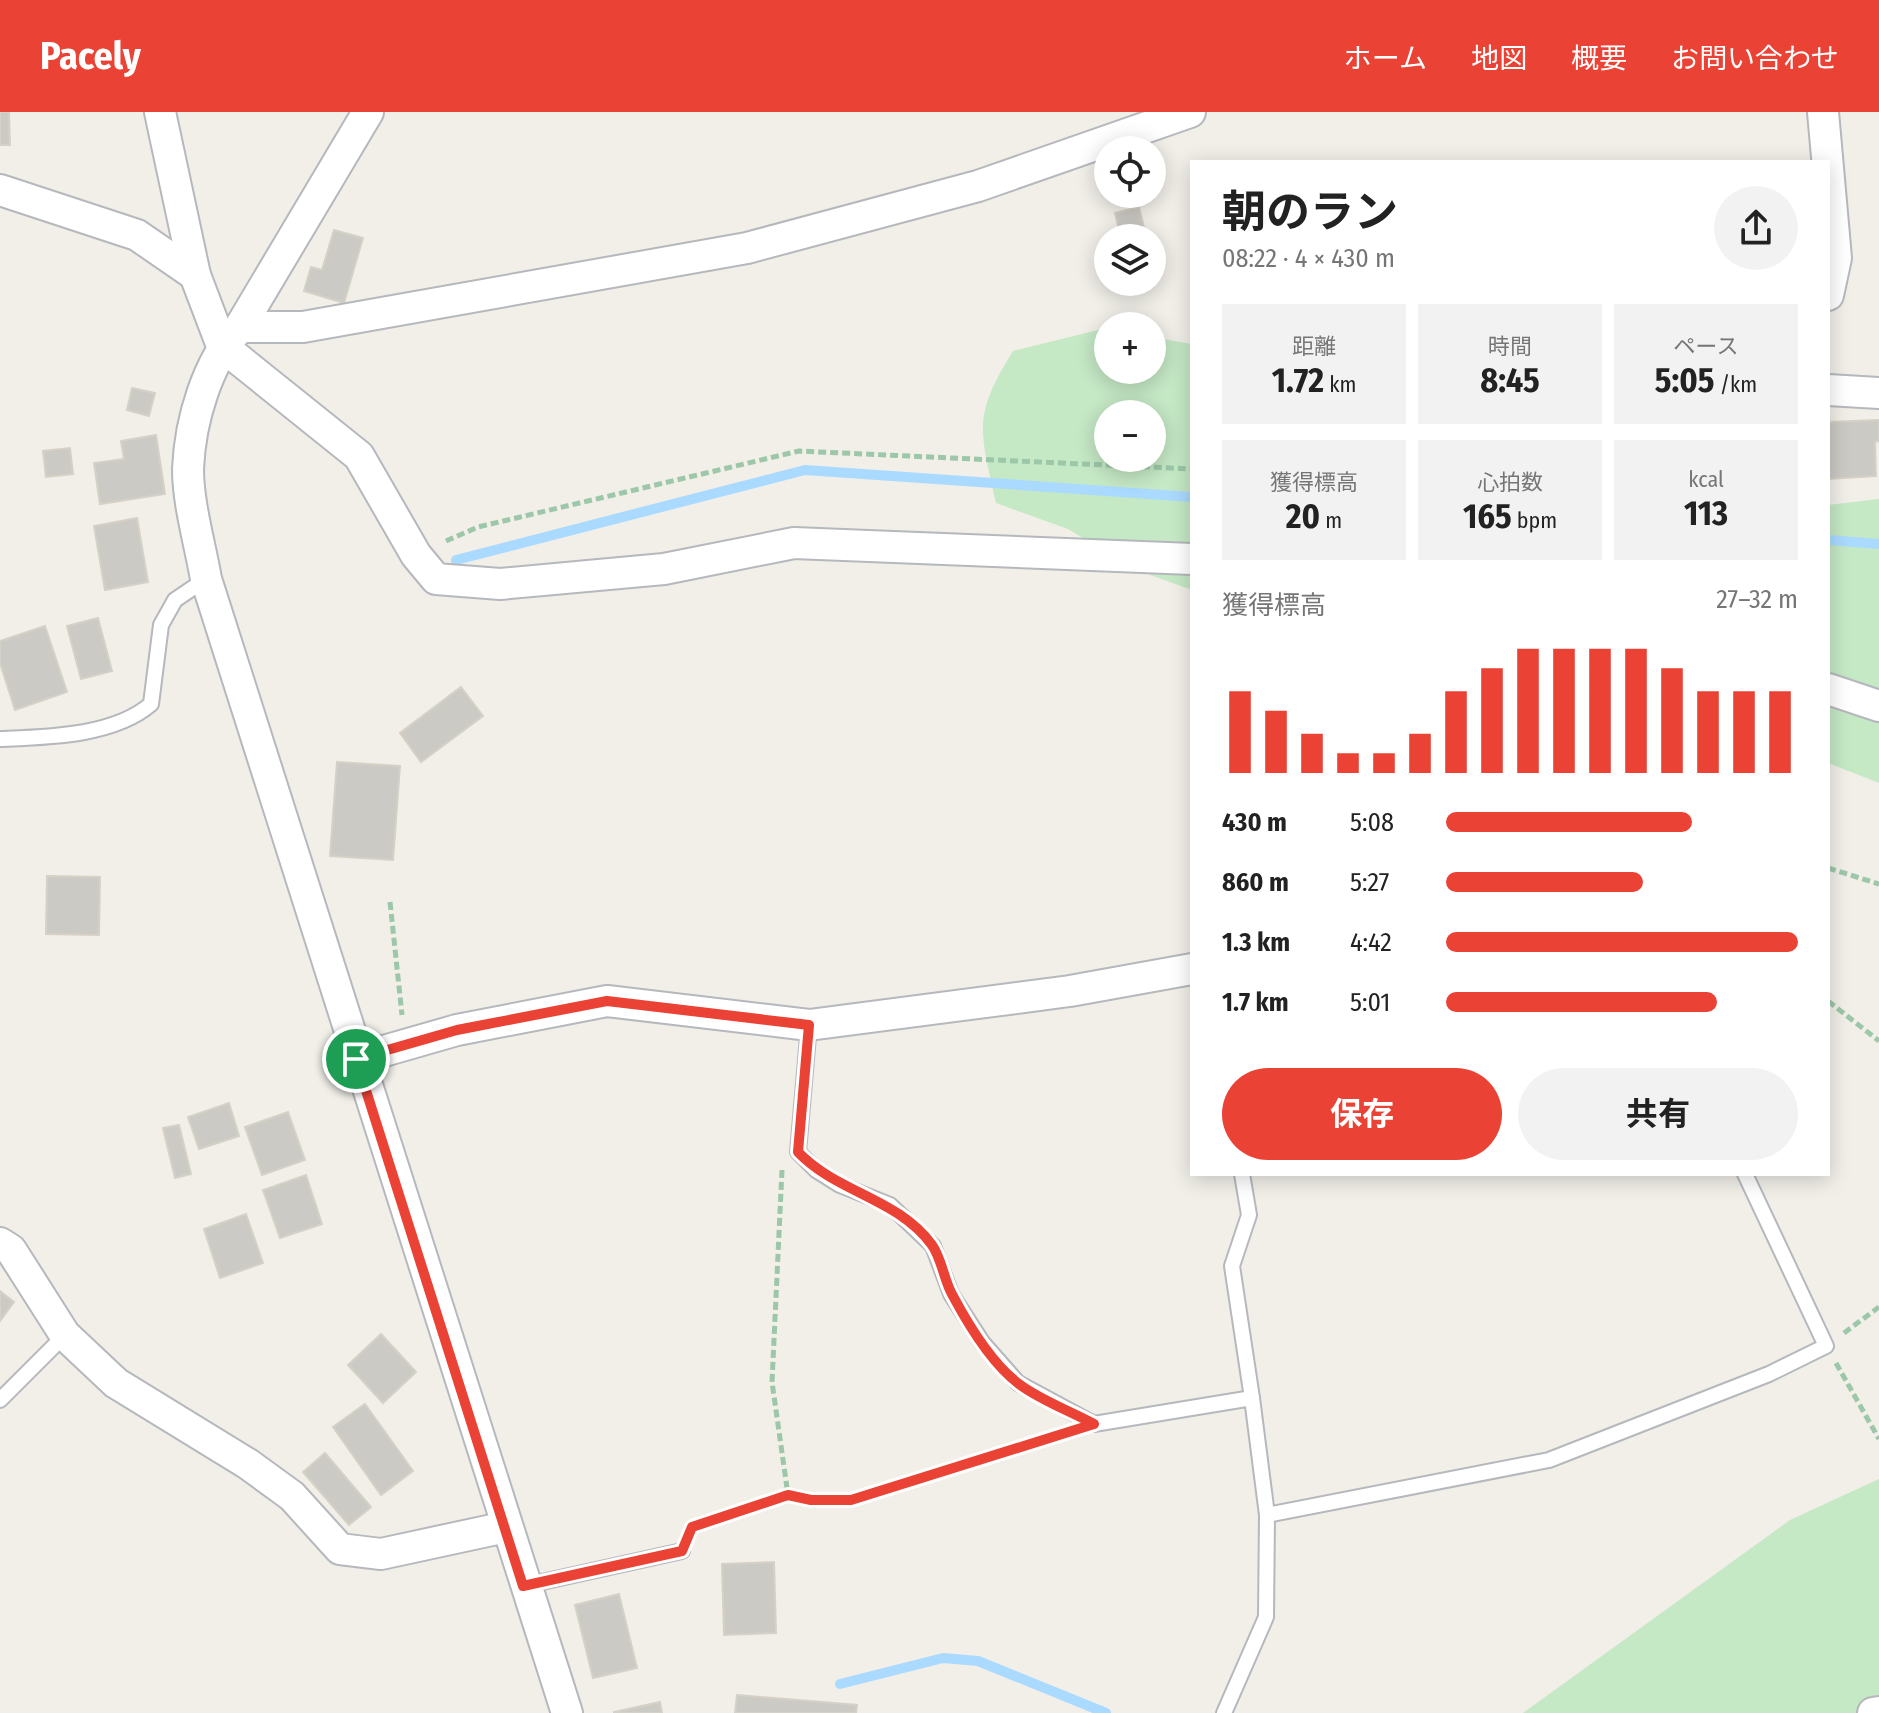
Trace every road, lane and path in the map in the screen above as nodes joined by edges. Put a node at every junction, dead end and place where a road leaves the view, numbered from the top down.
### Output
1 (160, 112) edge
2 (368, 112) edge
3 (1190, 112) edge
4 (1823, 112) edge
5 (1827, 160) edge
6 (0, 190) edge
7 (1830, 191) edge
8 (195, 275) junction
9 (1830, 286) edge
10 (231, 337) junction
11 (1830, 390) edge
12 (1879, 393) edge
13 (1190, 469) edge
14 (416, 555) junction
15 (1190, 559) edge
16 (206, 579) junction
17 (1830, 690) edge
18 (1879, 706) edge
19 (0, 739) edge
20 (1830, 869) edge
21 (1879, 884) edge
22 (390, 902) dead end
23 (1190, 969) edge
24 (1830, 1003) edge
25 (809, 1025) junction
26 (457, 1030) junction
27 (1879, 1041) edge
28 (356, 1059) junction
29 (798, 1152) junction
30 (1242, 1176) edge
31 (1746, 1176) edge
32 (0, 1243) edge
33 (1879, 1307) edge
34 (65, 1335) junction
35 (1826, 1346) junction
36 (1252, 1398) junction
37 (0, 1400) edge
38 (1094, 1424) junction
39 (1879, 1439) edge
40 (788, 1495) junction
41 (1267, 1515) junction
42 (506, 1527) junction
43 (682, 1551) joint
44 (523, 1586) junction
45 (567, 1713) edge
46 (1224, 1713) edge

1 - 8 street
2 - 10 street
3 - 10 street
4 - 5 street
6 - 8 street
7 - 9 street
8 - 10 street
10 - 14 street
10 - 16 street
11 - 12 street
13 - 14 path
14 - 15 street
16 - 19 lane
16 - 28 street
17 - 18 street
20 - 21 path
22 - 26 path
23 - 25 street
24 - 27 path
25 - 26 street
25 - 29 lane
26 - 28 street
28 - 42 street
29 - 38 lane
29 - 40 path
30 - 36 lane
31 - 35 lane
32 - 34 street
33 - 35 path
34 - 37 lane
34 - 42 street
35 - 39 path
35 - 41 lane
36 - 38 lane
36 - 41 lane
38 - 40 path
40 - 43 path
41 - 46 lane
42 - 44 street
43 - 44 lane
44 - 45 street

